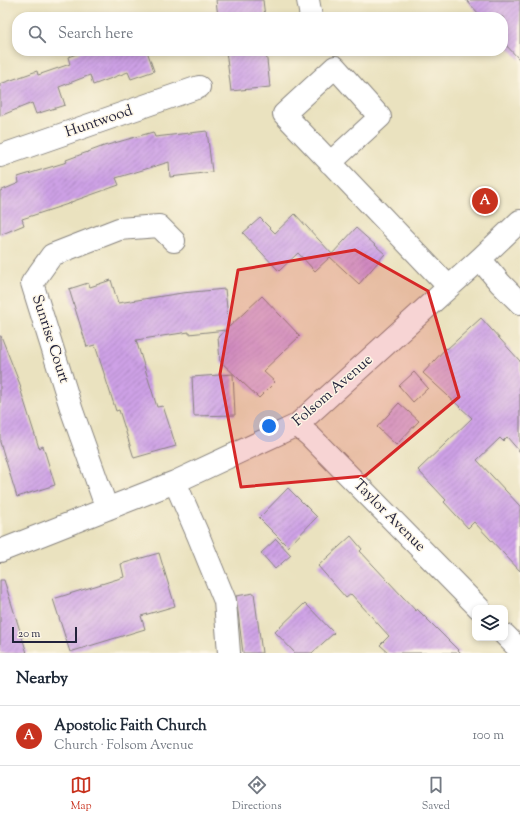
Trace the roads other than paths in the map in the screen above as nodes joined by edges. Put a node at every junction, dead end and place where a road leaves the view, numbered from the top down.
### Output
1 (308, 0) edge
2 (310, 12) edge
3 (199, 87) dead end
4 (0, 156) edge
5 (330, 163) dead end
6 (520, 221) edge
7 (174, 241) dead end
8 (480, 259) junction
9 (450, 287) junction
10 (520, 303) edge
11 (297, 425) junction
12 (175, 482) junction
13 (107, 509) junction
14 (0, 551) edge
15 (476, 605) edge
16 (508, 638) edge
17 (520, 650) edge
18 (229, 653) edge

1 - 2 street
3 - 4 street, Huntwood
5 - 9 street
6 - 8 street, Folsom Avenue
7 - 13 street, Sunrise Court
8 - 9 street, Folsom Avenue
8 - 10 street
9 - 11 street, Folsom Avenue
11 - 12 street, Folsom Avenue
11 - 15 street, Taylor Avenue
12 - 13 street, Folsom Avenue
12 - 18 street
13 - 14 street, Folsom Avenue
16 - 17 street

